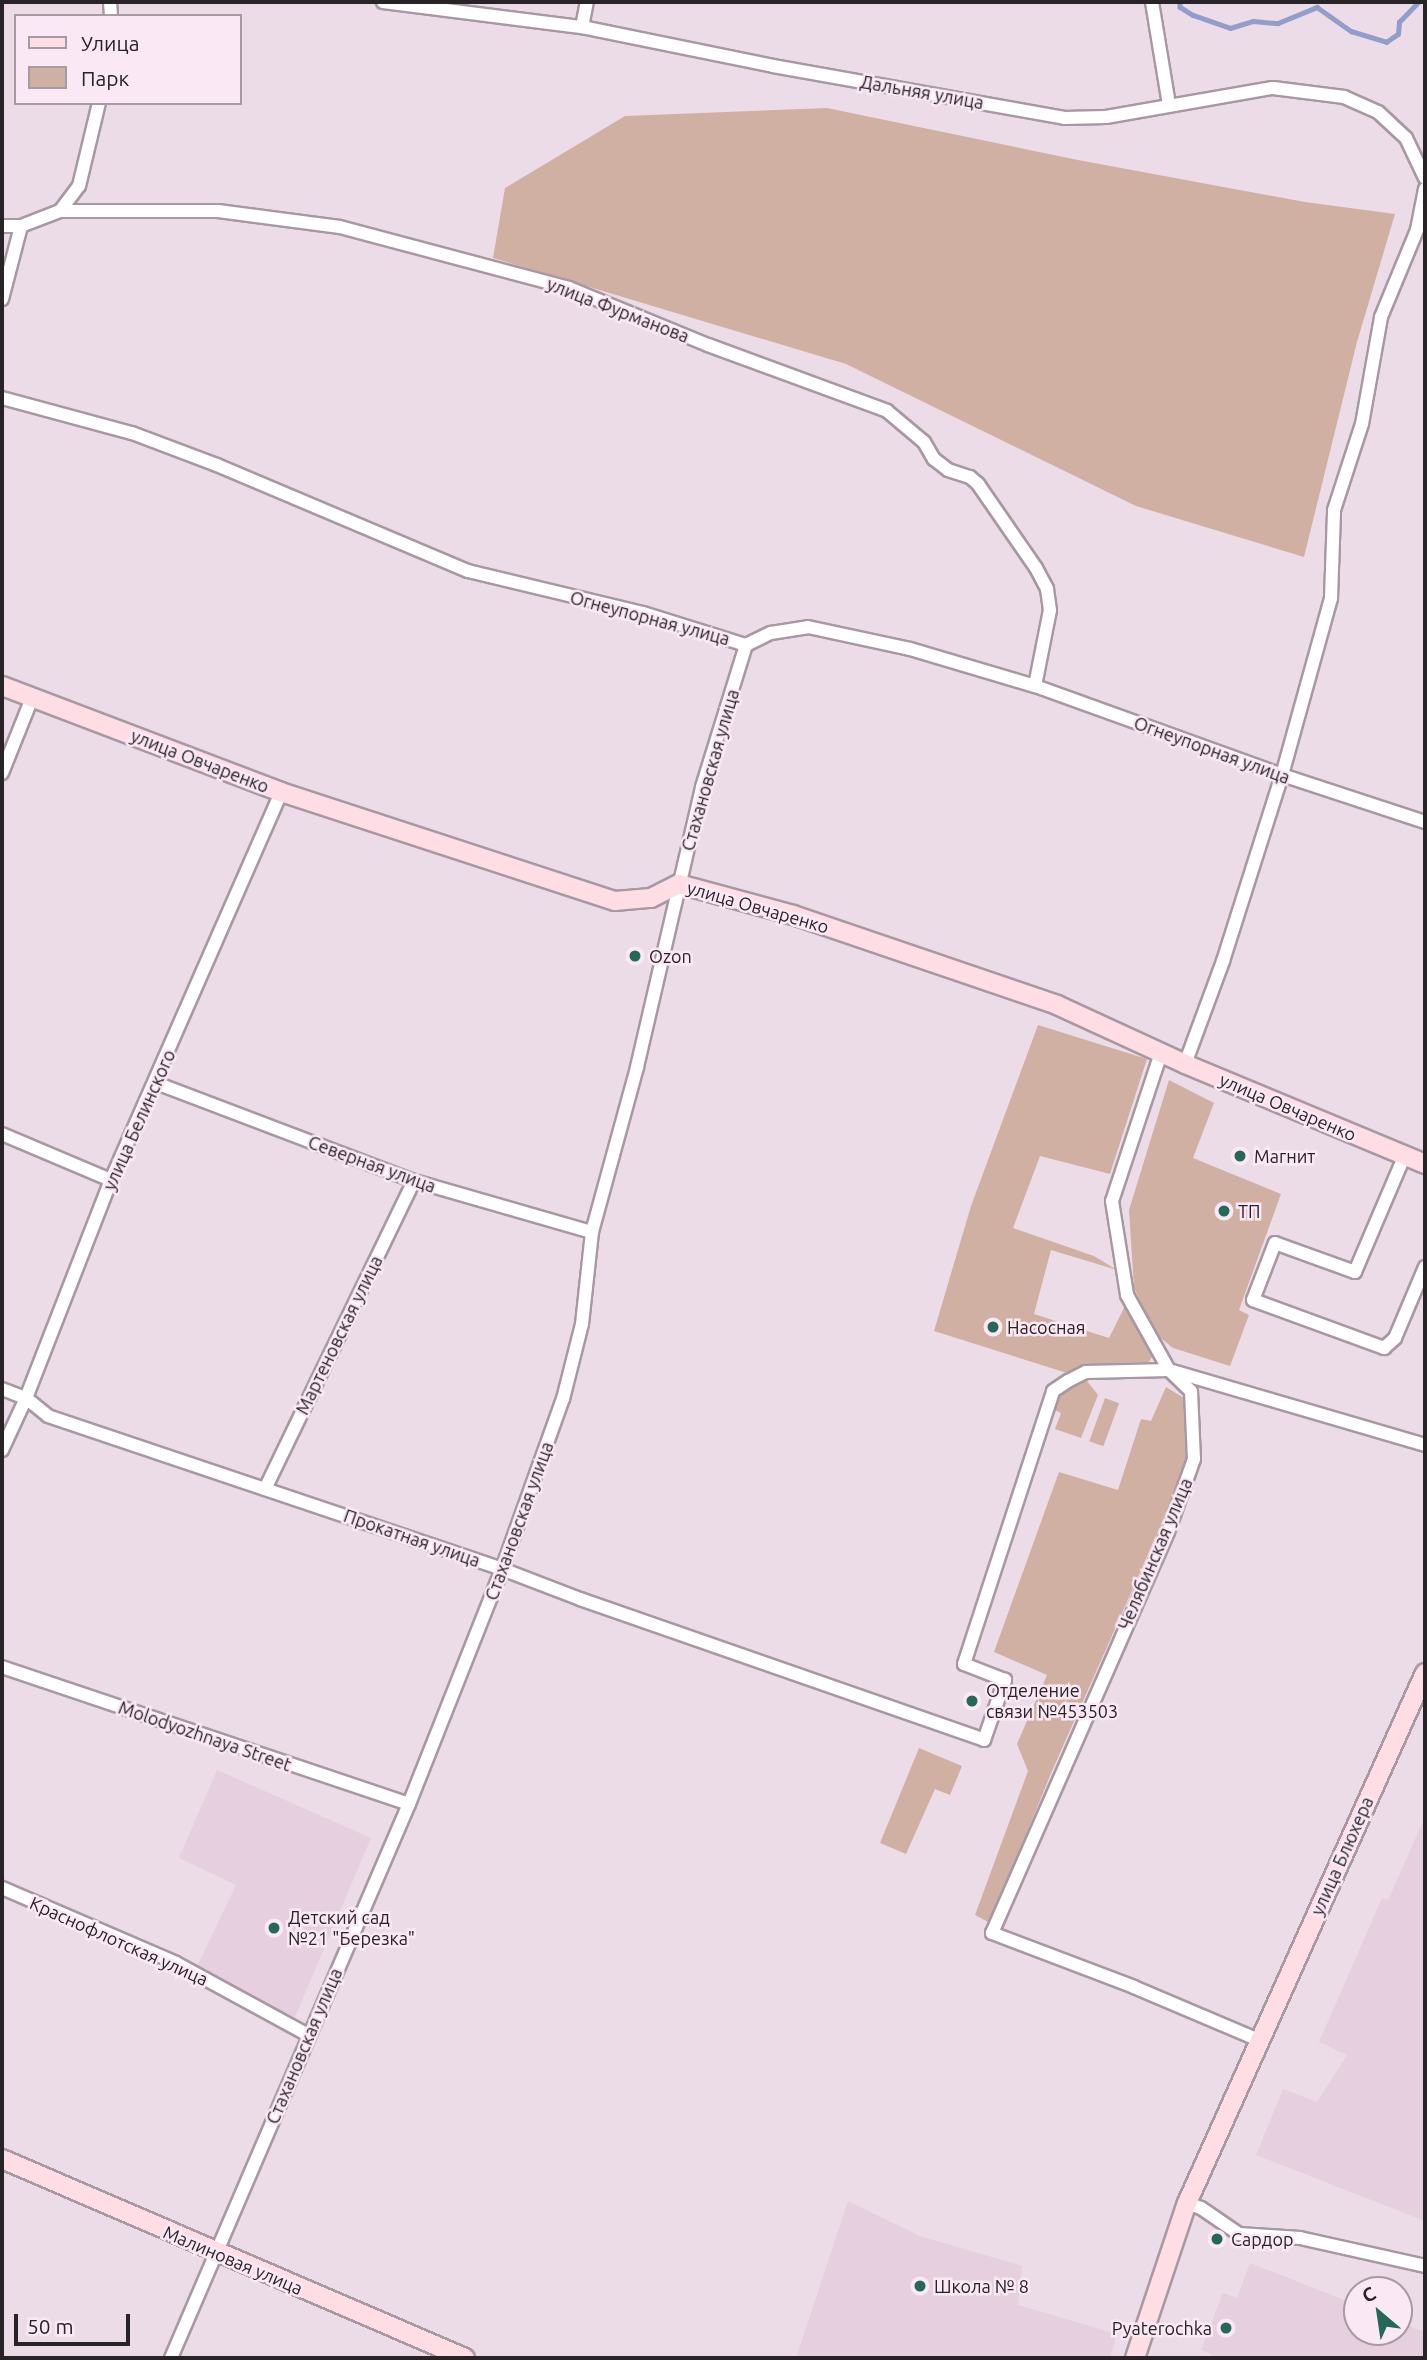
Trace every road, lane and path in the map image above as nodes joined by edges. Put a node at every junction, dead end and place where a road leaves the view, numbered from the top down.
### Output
1 (383, 2) edge
2 (587, 2) edge
3 (1153, 2) edge
4 (582, 27) junction
5 (99, 105) edge
6 (1169, 105) junction
7 (1425, 178) edge
8 (1425, 189) edge
9 (60, 211) junction
10 (2, 226) edge
11 (21, 226) junction
12 (2, 299) edge
13 (2, 398) edge
14 (746, 645) junction
15 (2, 686) edge
16 (1035, 686) junction
17 (33, 698) junction
18 (2, 773) edge
19 (1282, 775) junction
20 (281, 792) junction
21 (1425, 822) edge
22 (679, 884) junction
23 (1161, 1053) junction
24 (1185, 1064) junction
25 (156, 1083) junction
26 (2, 1134) edge
27 (1404, 1157) junction
28 (1425, 1164) edge
29 (111, 1180) junction
30 (414, 1181) junction
31 (592, 1232) junction
32 (1425, 1267) edge
33 (1169, 1370) junction
34 (2, 1389) edge
35 (26, 1398) junction
36 (1425, 1445) edge
37 (2, 1450) edge
38 (265, 1489) junction
39 (502, 1569) junction
40 (2, 1667) edge
41 (1425, 1672) edge
42 (409, 1804) junction
43 (2, 1888) edge
44 (309, 2035) junction
45 (1259, 2040) junction
46 (2, 2159) edge
47 (1187, 2203) junction
48 (216, 2253) junction
49 (1425, 2266) edge
50 (171, 2358) edge
51 (465, 2358) edge
52 (1135, 2358) edge

1 - 4 street, Дальняя улица
2 - 4 street
3 - 6 street
4 - 6 street, Дальняя улица
5 - 9 street
6 - 7 street, Дальняя улица
8 - 19 street
9 - 11 street, улица Фурманова
9 - 16 street, улица Фурманова
10 - 11 street, улица Фурманова
11 - 12 street
13 - 14 street, Огнеупорная улица
14 - 16 street, Огнеупорная улица
14 - 22 street, Стахановская улица
15 - 17 street, улица Овчаренко
16 - 19 street, Огнеупорная улица
17 - 18 street
17 - 20 street, улица Овчаренко
19 - 21 street, Огнеупорная улица
19 - 24 street
20 - 22 street, улица Овчаренко
20 - 25 street, улица Белинского
22 - 23 street, улица Овчаренко
22 - 31 street, Стахановская улица
23 - 24 street, улица Овчаренко
23 - 33 street, Челябинская улица
24 - 27 street, улица Овчаренко
25 - 29 street, улица Белинского
25 - 30 street, Северная улица
26 - 29 street
27 - 28 street, улица Овчаренко
27 - 32 street
29 - 35 street, улица Белинского
30 - 31 street, Северная улица
30 - 38 street, Мартеновская улица
31 - 39 street, Стахановская улица
33 - 36 street
33 - 39 street, Прокатная улица
33 - 45 street, Челябинская улица
34 - 35 street, Прокатная улица
35 - 37 street, улица Белинского
35 - 38 street, Прокатная улица
38 - 39 street, Прокатная улица
39 - 42 street, Стахановская улица
40 - 42 street, Molodyozhnaya Street
41 - 45 street, улица Блюхера
42 - 44 street, Стахановская улица
43 - 44 street, Краснофлотская улица
44 - 48 street, Стахановская улица
45 - 47 street, улица Блюхера
46 - 48 street, Малиновая улица
47 - 49 street
47 - 52 street, улица Блюхера
48 - 50 street, Стахановская улица
48 - 51 street, Малиновая улица

